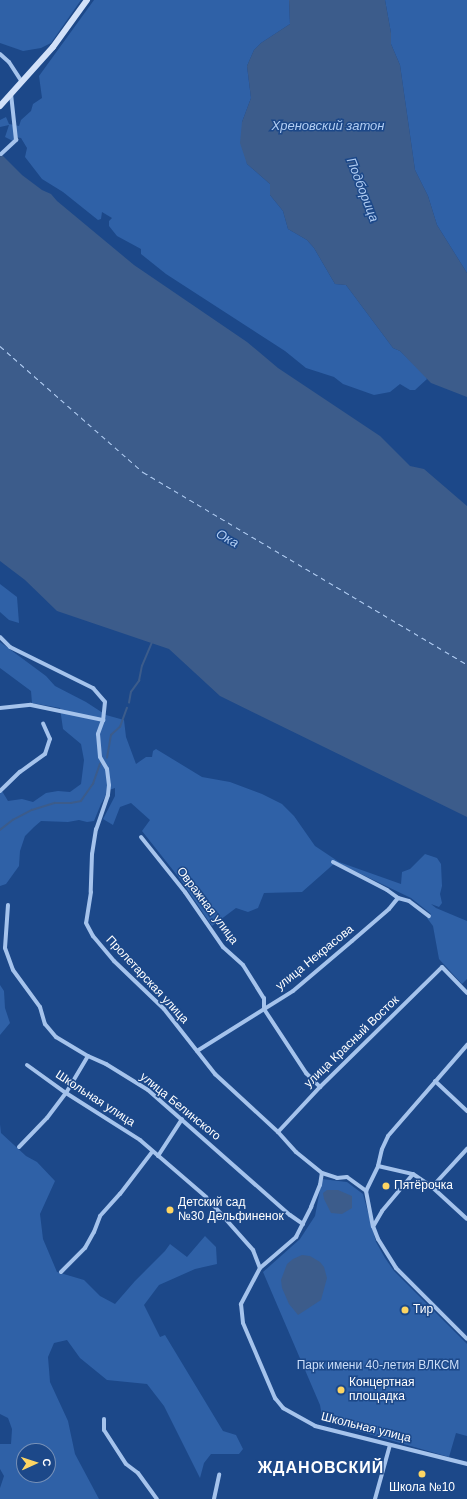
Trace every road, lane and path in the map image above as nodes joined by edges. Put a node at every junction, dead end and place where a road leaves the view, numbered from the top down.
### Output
1 (87, 0) edge
2 (0, 54) edge
3 (22, 82) junction
4 (11, 94) junction
5 (0, 106) edge
6 (2, 154) dead end
7 (0, 638) edge
8 (0, 708) edge
9 (103, 720) junction
10 (43, 723) dead end
11 (0, 791) edge
12 (141, 837) dead end
13 (333, 862) dead end
14 (398, 898) junction
15 (8, 905) dead end
16 (429, 916) dead end
17 (467, 993) edge
18 (264, 1009) junction
19 (467, 1045) edge
20 (197, 1051) junction
21 (88, 1056) junction
22 (27, 1065) dead end
23 (435, 1081) junction
24 (320, 1087) junction
25 (66, 1093) junction
26 (467, 1111) edge
27 (182, 1119) junction
28 (278, 1132) junction
29 (19, 1147) dead end
30 (467, 1149) edge
31 (152, 1152) junction
32 (158, 1156) junction
33 (378, 1166) junction
34 (322, 1173) junction
35 (413, 1174) junction
36 (432, 1187) junction
37 (366, 1191) junction
38 (467, 1220) edge
39 (303, 1224) junction
40 (373, 1226) junction
41 (260, 1268) junction
42 (61, 1272) dead end
43 (467, 1338) edge
44 (104, 1419) dead end
45 (390, 1445) junction
46 (467, 1464) edge
47 (219, 1475) dead end
48 (157, 1499) edge
49 (214, 1499) edge
50 (375, 1499) edge

1 - 3 main road
2 - 3 street
3 - 4 main road
4 - 5 main road
4 - 6 street
7 - 9 street, Пролетарская улица
8 - 9 street
9 - 20 street, Пролетарская улица
10 - 11 street
12 - 18 street, Овражная улица
13 - 14 street
14 - 16 street
14 - 18 street, улица Некрасова
15 - 21 street, улица Белинского
17 - 24 street, улица Красный Восток
18 - 20 street, улица Некрасова
18 - 24 street, Овражная улица
19 - 23 street
20 - 28 street, Пролетарская улица
21 - 25 street
21 - 27 street, улица Белинского
22 - 25 street, Школьная улица
23 - 26 street
23 - 33 street
24 - 28 street, улица Красный Восток
25 - 29 street
25 - 31 street, Школьная улица
27 - 32 street
27 - 39 street, улица Белинского
28 - 34 street, Пролетарская улица
30 - 36 street
31 - 32 street, Школьная улица
31 - 42 street
32 - 41 street, Школьная улица
33 - 35 street
33 - 37 street
34 - 37 street
34 - 39 street
35 - 36 street
35 - 40 street
36 - 38 street
37 - 40 street
39 - 41 street
40 - 43 street
41 - 45 street, Школьная улица
44 - 48 street
45 - 46 street, Школьная улица
45 - 50 street
47 - 49 street

